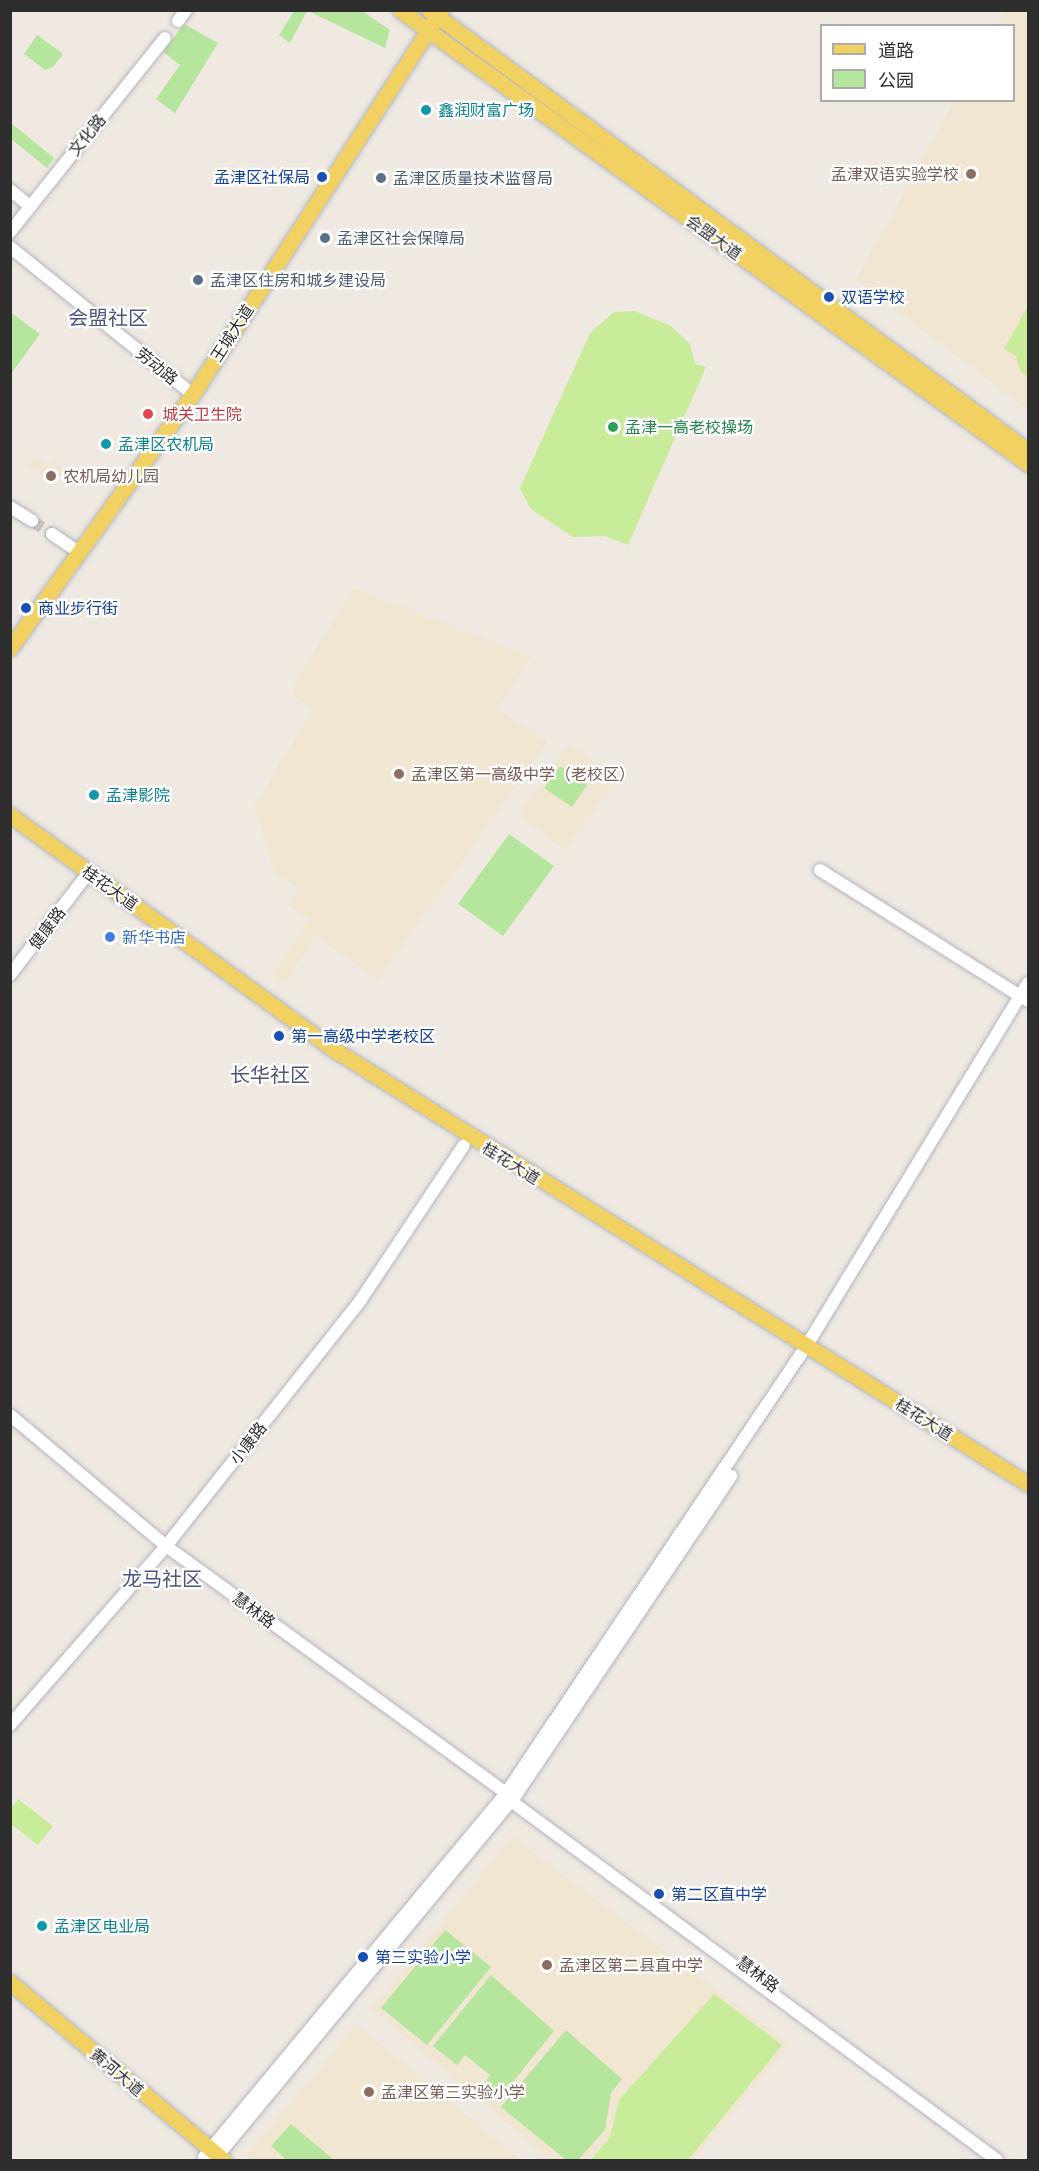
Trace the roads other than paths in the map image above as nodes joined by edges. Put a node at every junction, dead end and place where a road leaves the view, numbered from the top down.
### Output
1 (400, 10) edge
2 (423, 10) edge
3 (436, 13) edge
4 (426, 29) junction
5 (165, 38) dead end
6 (10, 190) edge
7 (30, 206) junction
8 (10, 232) edge
9 (10, 247) edge
10 (190, 392) junction
11 (1029, 451) edge
12 (1029, 464) edge
13 (10, 507) edge
14 (32, 521) tunnel mouth
15 (52, 534) tunnel mouth
16 (79, 552) junction
17 (10, 637) edge
18 (10, 648) edge
19 (10, 815) edge
20 (10, 828) edge
21 (820, 870) dead end
22 (83, 880) junction
23 (10, 975) edge
24 (1029, 983) edge
25 (1026, 998) edge
26 (464, 1145) junction
27 (807, 1350) junction
28 (10, 1415) edge
29 (1029, 1484) edge
30 (1029, 1495) edge
31 (166, 1546) junction
32 (10, 1725) edge
33 (511, 1796) junction
34 (10, 1982) edge
35 (10, 1994) edge
36 (213, 2157) edge
37 (997, 2160) edge
38 (1007, 2160) edge

1 - 4 main road, 会盟大道
2 - 4 main road
3 - 4 main road, 王城大道
3 - 11 main road, 会盟大道
4 - 10 main road, 王城大道
4 - 12 main road, 会盟大道
5 - 7 street, 文化路
6 - 7 street
7 - 8 street, 文化路
9 - 10 street, 劳动路
10 - 16 main road, 王城大道
10 - 17 main road, 王城大道
13 - 14 street
15 - 16 street
16 - 18 main road, 王城大道
19 - 27 main road, 桂花大道
20 - 22 main road, 桂花大道
21 - 25 street
22 - 23 street, 健康路
22 - 26 main road, 桂花大道
24 - 25 street
25 - 27 street
26 - 27 main road, 桂花大道
26 - 31 street, 小康路
27 - 29 main road, 桂花大道
27 - 30 main road, 桂花大道
27 - 33 street
28 - 31 street, 慧林路
31 - 32 street, 小康路
31 - 33 street, 慧林路
33 - 36 street
33 - 37 street, 慧林路
33 - 38 street, 慧林路
34 - 36 main road, 黄河大道
35 - 36 main road, 黄河大道

